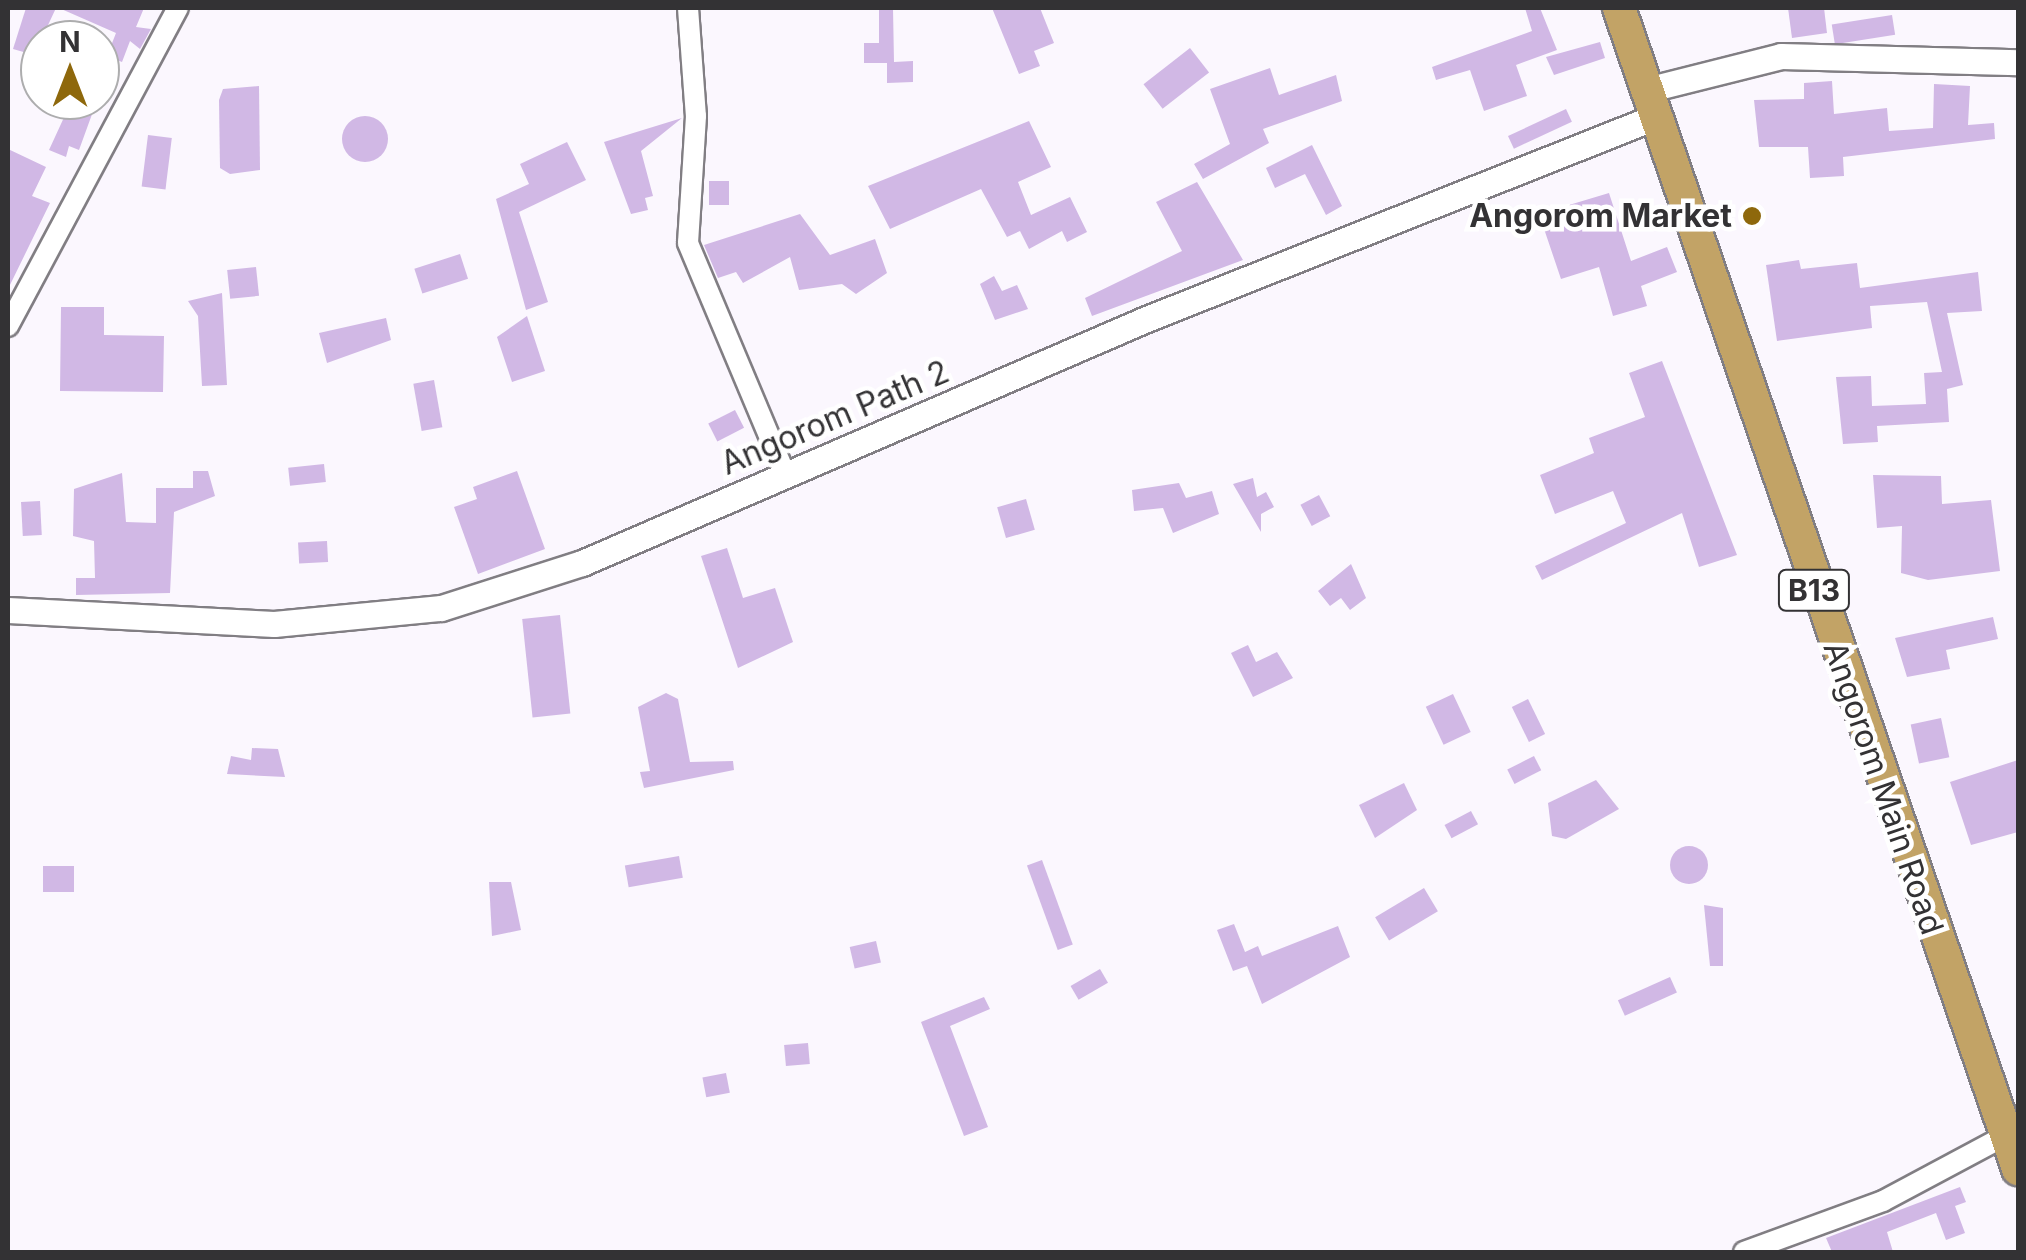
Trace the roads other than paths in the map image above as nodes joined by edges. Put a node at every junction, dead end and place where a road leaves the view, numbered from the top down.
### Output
1 (178, 8) edge
2 (688, 8) edge
3 (1620, 8) edge
4 (2018, 62) edge
5 (1650, 103) junction
6 (8, 326) edge
7 (785, 474) junction
8 (8, 610) edge
9 (2014, 1132) edge
10 (2018, 1169) edge
11 (1744, 1252) edge

1 - 6 street
2 - 7 street
3 - 5 highway, Angorom Main Road / B13
4 - 5 street, Angorom Path 2
5 - 7 street, Angorom Path 2
5 - 9 highway, Angorom Main Road / B13
7 - 8 street, Angorom Path 2
9 - 10 highway, Angorom Main Road / B13
9 - 11 street

